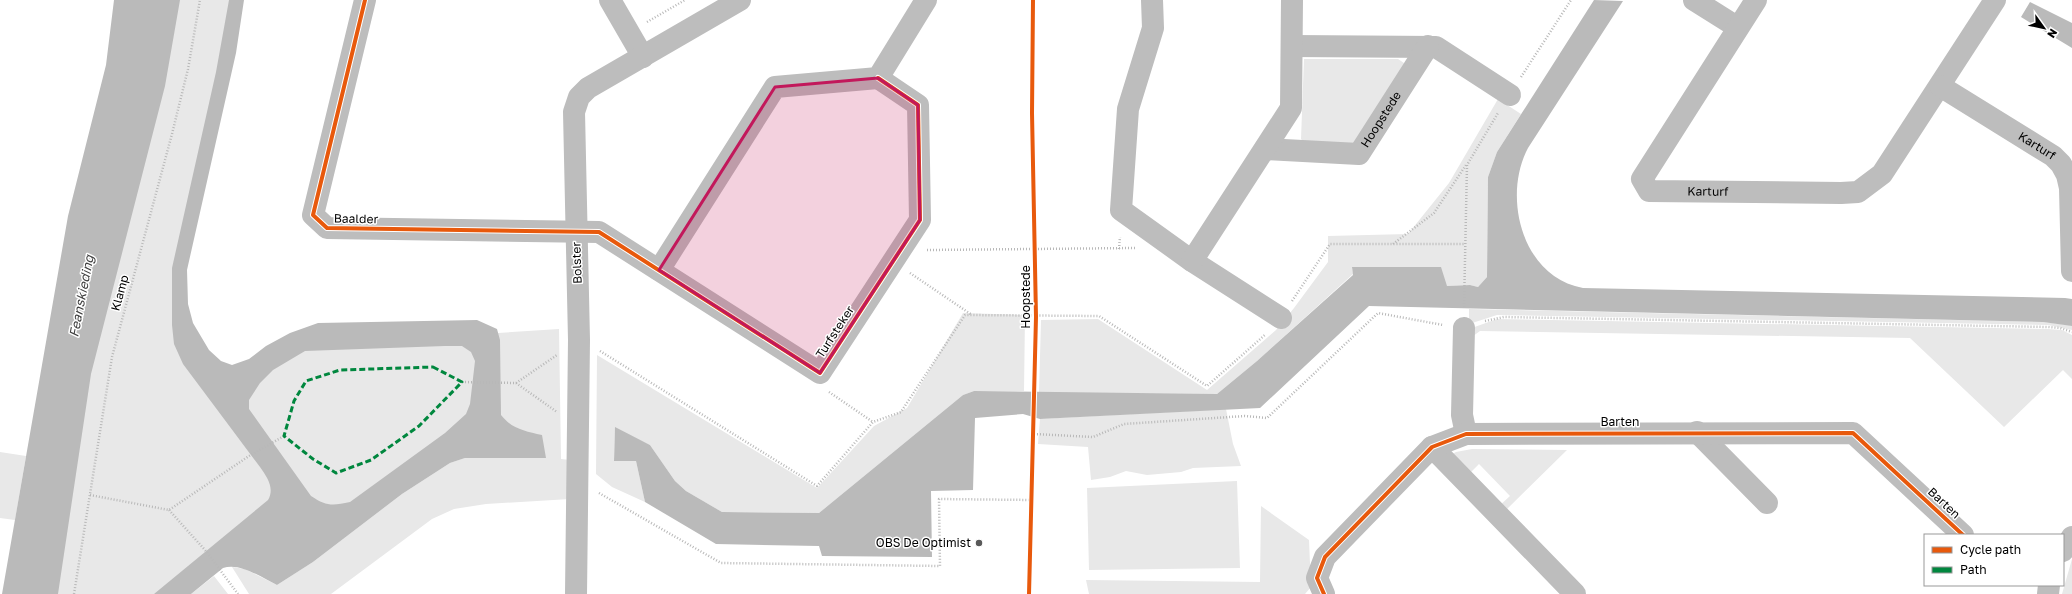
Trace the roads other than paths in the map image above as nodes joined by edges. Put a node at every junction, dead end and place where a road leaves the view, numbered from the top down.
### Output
1 (365, 0) edge
2 (610, 0) edge
3 (740, 0) edge
4 (926, 0) edge
5 (1152, 0) edge
6 (1292, 0) edge
7 (1694, 0) edge
8 (1756, 0) edge
9 (1995, 0) edge
10 (1737, 27) junction
11 (1292, 46) junction
12 (1428, 46) junction
13 (643, 57) junction
14 (878, 78) junction
15 (1940, 86) junction
16 (1510, 95) dead end
17 (1265, 149) junction
18 (576, 232) junction
19 (1192, 260) junction
20 (659, 270) junction
21 (2072, 271) edge
22 (1281, 318) road end
23 (1464, 319) road end
24 (1697, 432) junction
25 (1466, 434) junction
26 (1432, 447) junction
27 (1767, 503) dead end
28 (1962, 534) edge
29 (2072, 537) edge
30 (2064, 549) edge
31 (576, 594) edge
32 (1324, 594) edge
33 (1574, 594) edge

1 - 18 street, Baalder
2 - 13 street
3 - 13 street, Bolster
4 - 14 street
5 - 19 street
6 - 11 street
7 - 10 street
8 - 10 street, Karturf
9 - 15 street, Karturf
10 - 15 street, Karturf
11 - 12 street
11 - 17 street
12 - 16 street
12 - 17 street, Hoopstede
13 - 18 street, Bolster
14 - 20 street
14 - 20 street, Turfsteker
15 - 21 street, Karturf
17 - 19 street
18 - 20 street, Turfsteker
18 - 31 street, Bolster
19 - 22 street
23 - 25 street
24 - 25 street, Barten
24 - 27 street
24 - 28 street, Barten
25 - 26 street, Barten
26 - 32 street, Barten
26 - 33 street
29 - 30 street

